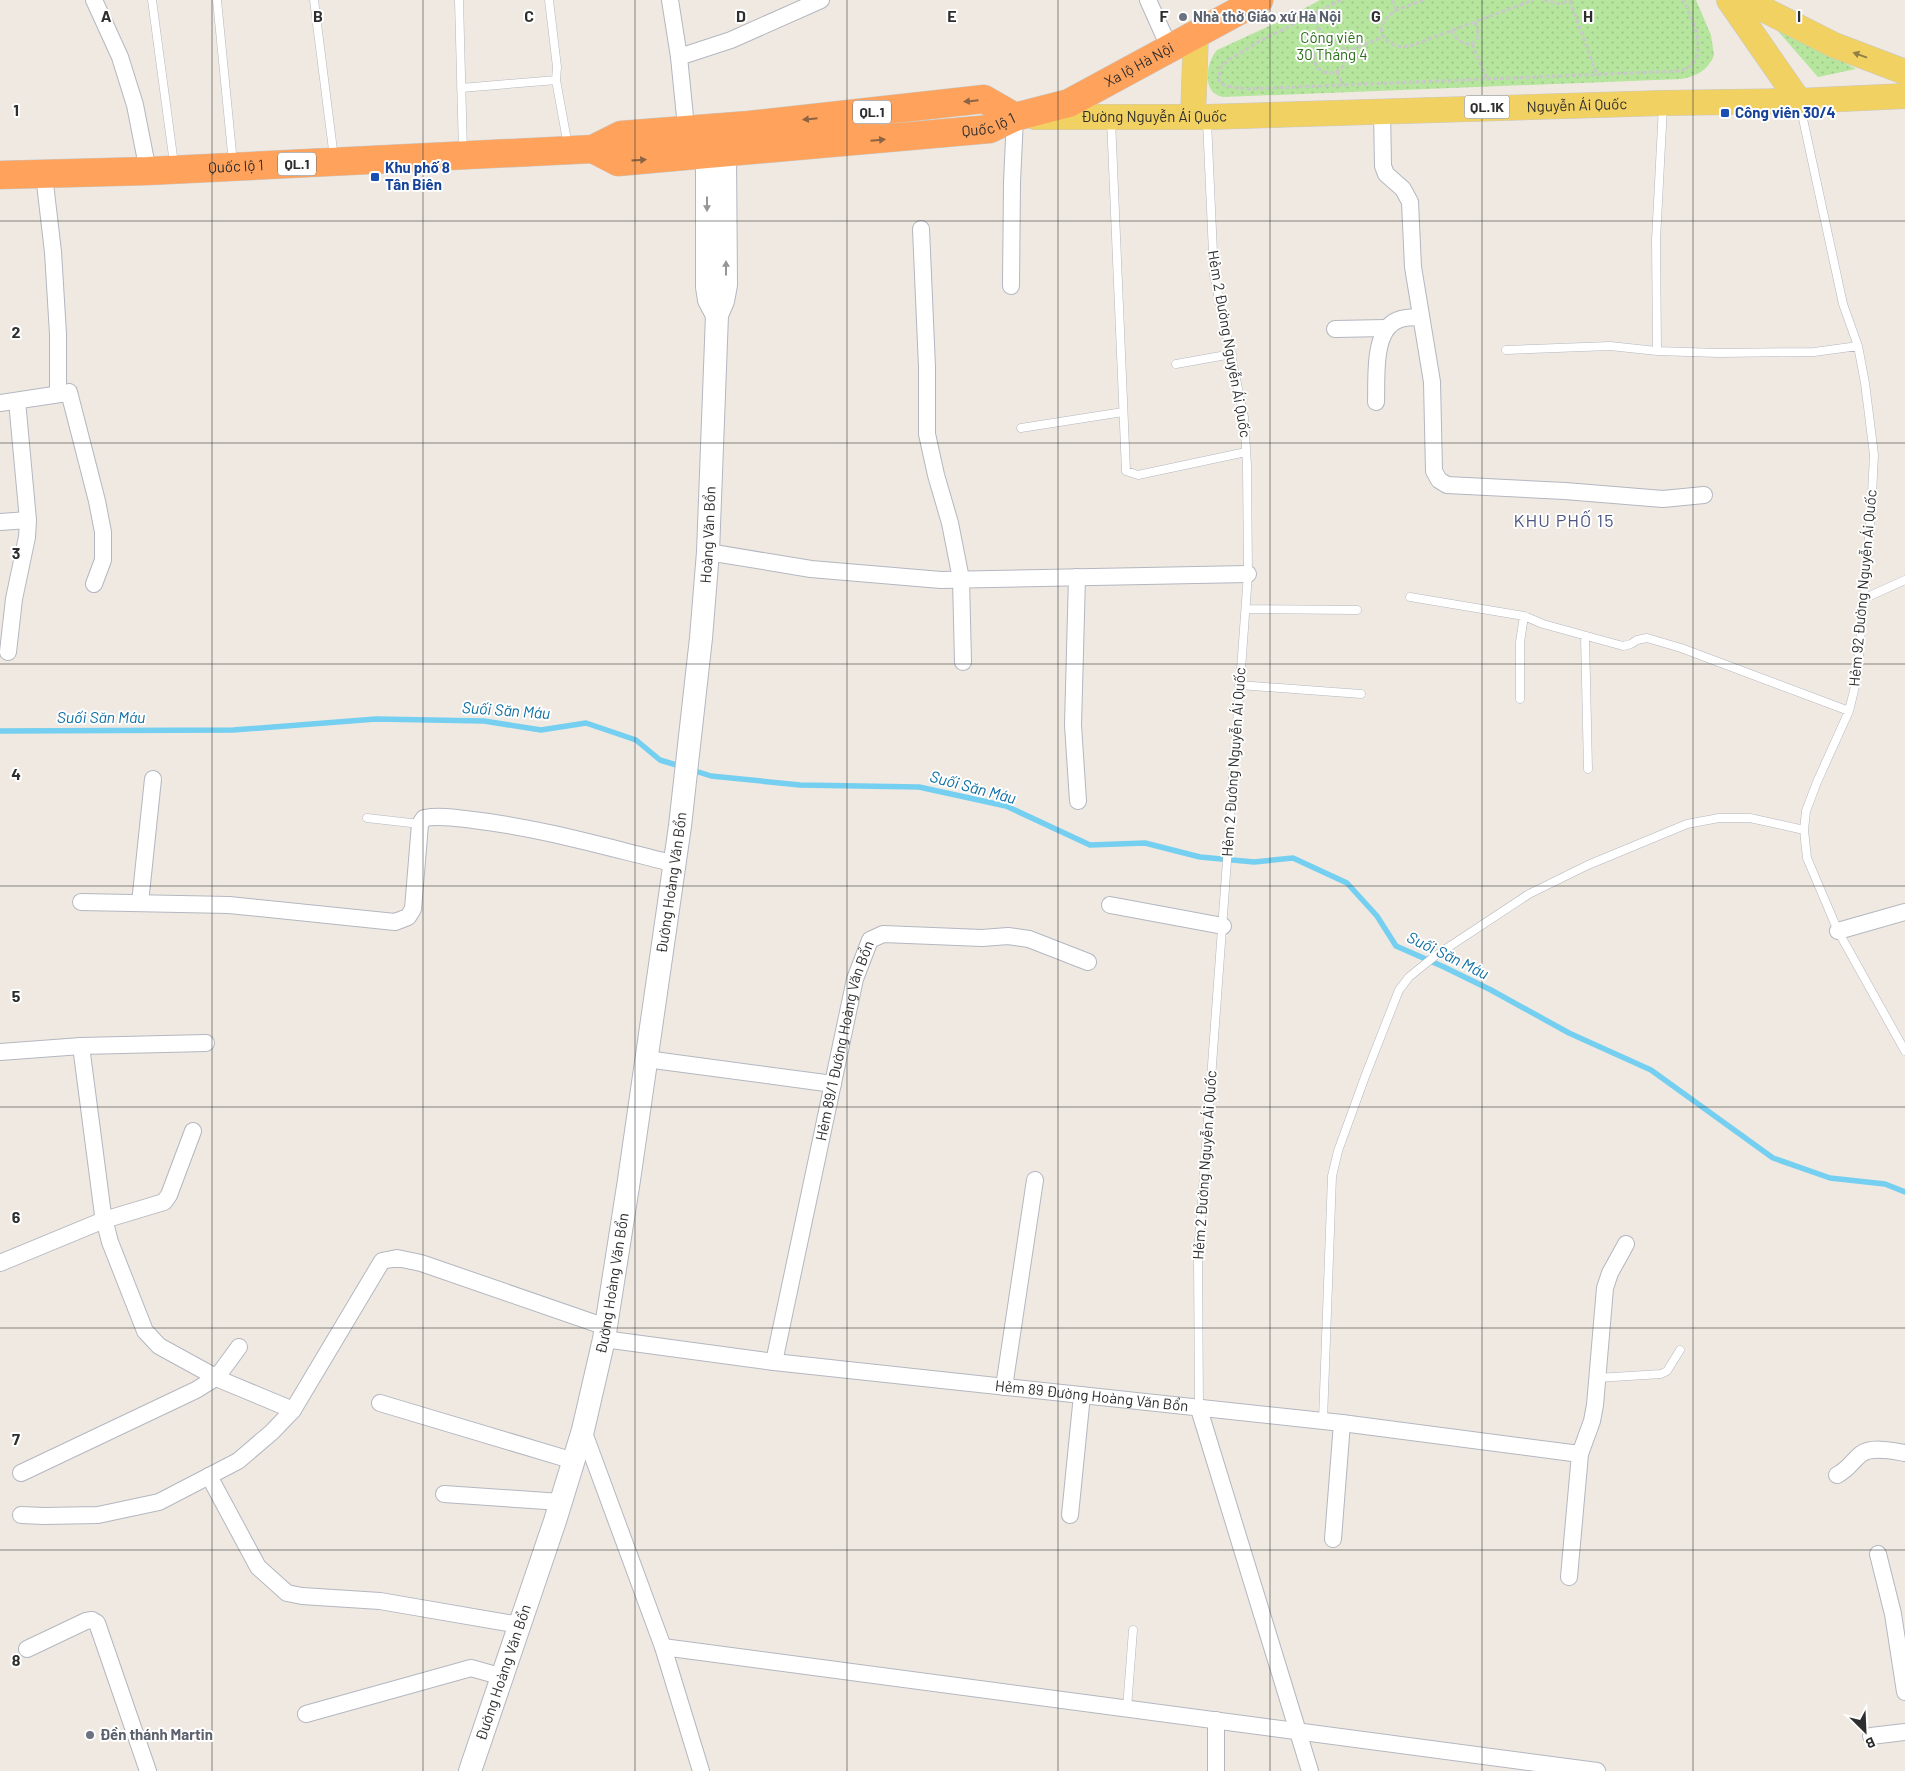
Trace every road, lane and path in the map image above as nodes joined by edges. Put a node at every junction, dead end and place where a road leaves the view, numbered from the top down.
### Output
1 (94, 0) edge
2 (152, 0) edge
3 (217, 0) edge
4 (314, 0) edge
5 (459, 0) edge
6 (549, 0) edge
7 (670, 0) edge
8 (821, 0) edge
9 (1148, 0) edge
10 (1259, 0) edge
11 (1341, 0) edge
12 (1392, 0) edge
13 (1423, 0) edge
14 (1534, 0) edge
15 (1544, 0) edge
16 (1683, 0) edge
17 (1729, 0) edge
18 (1745, 0) edge
19 (1571, 1) edge
20 (1397, 11) junction
21 (1313, 15) junction
22 (1475, 22) junction
23 (1451, 31) junction
24 (1196, 33) junction
25 (1383, 37) junction
26 (1325, 42) junction
27 (1472, 44) junction
28 (1169, 47) junction
29 (1346, 52) junction
30 (679, 57) junction
31 (1337, 72) junction
32 (1905, 72) edge
33 (1597, 75) junction
34 (1487, 79) junction
35 (556, 80) junction
36 (1343, 85) junction
37 (461, 88) junction
38 (1905, 96) edge
39 (1799, 101) junction
40 (1672, 102) junction
41 (1382, 110) junction
42 (1293, 114) joint
43 (1111, 117) junction
44 (1200, 117) junction
45 (1015, 118) junction
46 (706, 142) junction
47 (581, 150) junction
48 (463, 156) junction
49 (334, 163) junction
50 (233, 167) junction
51 (175, 169) junction
52 (148, 171) junction
53 (0, 175) edge
54 (44, 175) junction
55 (921, 228) dead end
56 (1011, 286) dead end
57 (1421, 317) junction
58 (1386, 328) junction
59 (1335, 329) dead end
60 (1858, 346) junction
61 (1506, 350) dead end
62 (1657, 351) junction
63 (1232, 354) junction
64 (1176, 364) dead end
65 (67, 392) junction
66 (17, 401) junction
67 (1376, 402) dead end
68 (0, 403) edge
69 (1123, 412) junction
70 (1021, 428) dead end
71 (1246, 452) junction
72 (1704, 495) dead end
73 (28, 520) junction
74 (0, 522) edge
75 (708, 552) junction
76 (1248, 574) junction
77 (1077, 577) junction
78 (961, 579) junction
79 (1905, 580) edge
80 (94, 584) dead end
81 (1410, 597) dead end
82 (1864, 599) junction
83 (1246, 609) junction
84 (1357, 610) dead end
85 (1524, 616) junction
86 (1585, 636) junction
87 (8, 652) dead end
88 (963, 662) dead end
89 (1239, 685) junction
90 (1361, 694) dead end
91 (1520, 699) dead end
92 (1849, 711) junction
93 (1588, 769) dead end
94 (153, 779) dead end
95 (685, 781) joint
96 (1078, 801) dead end
97 (367, 818) dead end
98 (420, 824) junction
99 (1804, 830) junction
100 (676, 864) junction
101 (81, 902) dead end
102 (140, 903) junction
103 (1110, 905) dead end
104 (1905, 912) edge
105 (1223, 926) junction
106 (1838, 931) junction
107 (1088, 962) dead end
108 (206, 1043) dead end
109 (81, 1046) junction
110 (1905, 1051) edge
111 (0, 1052) edge
112 (646, 1059) junction
113 (833, 1084) junction
114 (193, 1131) dead end
115 (1035, 1180) dead end
116 (104, 1220) junction
117 (1626, 1244) dead end
118 (0, 1263) edge
119 (605, 1333) junction
120 (239, 1347) dead end
121 (1680, 1350) dead end
122 (774, 1362) junction
123 (217, 1377) junction
124 (1597, 1378) junction
125 (1004, 1387) junction
126 (1082, 1395) junction
127 (380, 1403) dead end
128 (1199, 1409) junction
129 (293, 1410) junction
130 (1324, 1420) junction
131 (1342, 1423) junction
132 (583, 1430) junction
133 (1905, 1453) edge
134 (1580, 1454) junction
135 (574, 1461) junction
136 (21, 1473) dead end
137 (1837, 1475) dead end
138 (209, 1476) junction
139 (444, 1494) dead end
140 (561, 1502) junction
141 (21, 1514) dead end
142 (1070, 1515) dead end
143 (1333, 1539) dead end
144 (1878, 1554) dead end
145 (1569, 1577) dead end
146 (1899, 1614) edge
147 (520, 1625) junction
148 (1133, 1630) dead end
149 (664, 1647) junction
150 (27, 1649) dead end
151 (503, 1677) junction
152 (1905, 1692) edge
153 (1127, 1708) junction
154 (306, 1714) dead end
155 (1216, 1720) junction
156 (1298, 1730) junction
157 (1905, 1732) edge
158 (1871, 1736) dead end
159 (148, 1771) edge
160 (470, 1771) edge
161 (701, 1771) edge
162 (1216, 1771) edge
163 (1310, 1771) edge
164 (1597, 1771) edge

1 - 52 street
2 - 51 lane
3 - 50 lane
4 - 49 lane
5 - 37 lane
6 - 35 lane
7 - 30 street
8 - 30 street
9 - 28 street
10 - 24 highway, Xa lộ Hà Nội
11 - 21 path
12 - 20 path
13 - 20 path
14 - 22 path
15 - 19 path
16 - 33 path
17 - 39 main road
32 -> 18 main road
19 - 33 path
20 - 25 path
21 - 26 path
21 - 36 path
22 - 23 path
22 - 27 path
23 - 25 path
23 - 27 path
24 - 28 highway, Xa lộ Hà Nội
24 - 44 main road
25 - 29 path
26 - 29 path
26 - 31 path
27 - 34 path
28 - 45 highway, Xa lộ Hà Nội
29 - 31 path
30 - 46 street
31 - 36 path
33 - 34 path
34 - 36 path
35 - 37 lane
35 - 47 lane
37 - 48 lane
38 - 39 main road, QL.1K
39 - 40 main road, QL.1K
39 - 60 lane, Hẻm 92 Đường Nguyễn Ái Quốc
40 - 41 main road, Nguyễn Ái Quốc / QL.1K
40 - 62 lane
41 - 42 main road, Nguyễn Ái Quốc / QL.1K
41 - 57 street
42 - 44 main road, Đường Nguyễn Ái Quốc / QL.1K
43 - 44 main road, Đường Nguyễn Ái Quốc / QL.1K
43 - 45 main road, Đường Nguyễn Ái Quốc / QL.1K
43 - 69 lane
44 - 63 lane, Hẻm 2 Đường Nguyễn Ái Quốc
45 - 46 highway, Quốc lộ 1 / QL.1
45 - 56 street
46 - 47 highway, Quốc lộ 1 / QL.1
46 - 75 main road, Hoàng Văn Bổn
47 - 48 highway, Quốc lộ 1 / QL.1
48 - 49 highway, Quốc lộ 1 / QL.1
49 - 50 highway, Quốc lộ 1 / QL.1
50 - 51 highway, Quốc lộ 1 / QL.1
51 - 52 highway, Quốc lộ 1 / QL.1
52 - 54 highway, Quốc lộ 1 / QL.1
53 - 54 highway, Quốc lộ 1 / QL.1
54 - 65 street
55 - 78 street
57 - 58 street
57 - 72 street
58 - 59 street
58 - 67 street
60 - 62 lane
60 - 82 lane, Hẻm 92 Đường Nguyễn Ái Quốc
61 - 62 lane
63 - 64 lane
63 - 71 lane, Hẻm 2 Đường Nguyễn Ái Quốc
65 - 66 street
65 - 80 street
66 - 68 street
66 - 73 street
69 - 70 lane
69 - 71 lane
71 - 76 lane, Hẻm 2 Đường Nguyễn Ái Quốc
73 - 74 street
73 - 87 street
75 - 78 street
75 - 95 main road, Hoàng Văn Bổn
76 - 77 street
76 - 83 lane, Hẻm 2 Đường Nguyễn Ái Quốc
77 - 78 street
77 - 96 street
78 - 88 street
79 - 82 lane
81 - 85 lane
82 - 92 lane, Hẻm 92 Đường Nguyễn Ái Quốc
83 - 84 lane
83 - 89 lane, Hẻm 2 Đường Nguyễn Ái Quốc
85 - 86 lane
85 - 91 lane
86 - 92 lane
86 - 93 lane
89 - 90 lane
89 - 105 lane, Hẻm 2 Đường Nguyễn Ái Quốc
92 - 99 lane, Hẻm 92 Đường Nguyễn Ái Quốc
94 - 102 street
95 - 100 main road, Đường Hoàng Văn Bổn
97 - 98 lane
98 - 100 street
98 - 102 street
99 - 106 lane, Hẻm 92 Đường Nguyễn Ái Quốc
99 - 130 lane
100 - 112 main road, Đường Hoàng Văn Bổn
101 - 102 street
103 - 105 street
104 - 106 street
105 - 128 lane, Hẻm 2 Đường Nguyễn Ái Quốc
106 - 110 lane, Hẻm 92 Đường Nguyễn Ái Quốc
107 - 113 street, Hẻm 89/1 Đường Hoàng Văn Bổn
108 - 109 street
109 - 111 street
109 - 116 street
112 - 113 street
112 - 119 main road, Đường Hoàng Văn Bổn
113 - 122 street, Hẻm 89/1 Đường Hoàng Văn Bổn
114 - 116 street
115 - 125 street
116 - 118 street
116 - 123 street
117 - 124 street
119 - 122 street, Hẻm 89 Đường Hoàng Văn Bổn
119 - 129 street, Hẻm 89 Đường Hoàng Văn Bổn
119 - 132 main road, Đường Hoàng Văn Bổn
120 - 123 street
121 - 124 lane
122 - 125 street, Hẻm 89 Đường Hoàng Văn Bổn
123 - 129 street
123 - 136 street
124 - 134 street
125 - 126 street, Hẻm 89 Đường Hoàng Văn Bổn
126 - 128 street, Hẻm 89 Đường Hoàng Văn Bổn
126 - 142 street
127 - 135 street
128 - 130 street, Hẻm 89 Đường Hoàng Văn Bổn
128 - 156 street
129 - 138 street, Hẻm 89 Đường Hoàng Văn Bổn
130 - 131 street, Hẻm 89 Đường Hoàng Văn Bổn
131 - 134 street, Hẻm 89 Đường Hoàng Văn Bổn
131 - 143 street
132 - 135 main road, Đường Hoàng Văn Bổn
132 - 149 street
133 - 137 street
134 - 145 street
135 - 140 main road, Đường Hoàng Văn Bổn
138 - 141 street, Hẻm 89 Đường Hoàng Văn Bổn
138 - 147 street
139 - 140 street
140 - 147 main road, Đường Hoàng Văn Bổn
144 - 146 street
146 - 152 street
147 - 151 main road, Đường Hoàng Văn Bổn
148 - 153 lane
149 - 153 street
149 - 161 street
150 - 159 street
151 - 154 street
151 - 160 main road, Đường Hoàng Văn Bổn
153 - 155 street
155 - 156 street
155 - 162 street
156 - 163 street
156 - 164 street
157 - 158 street

